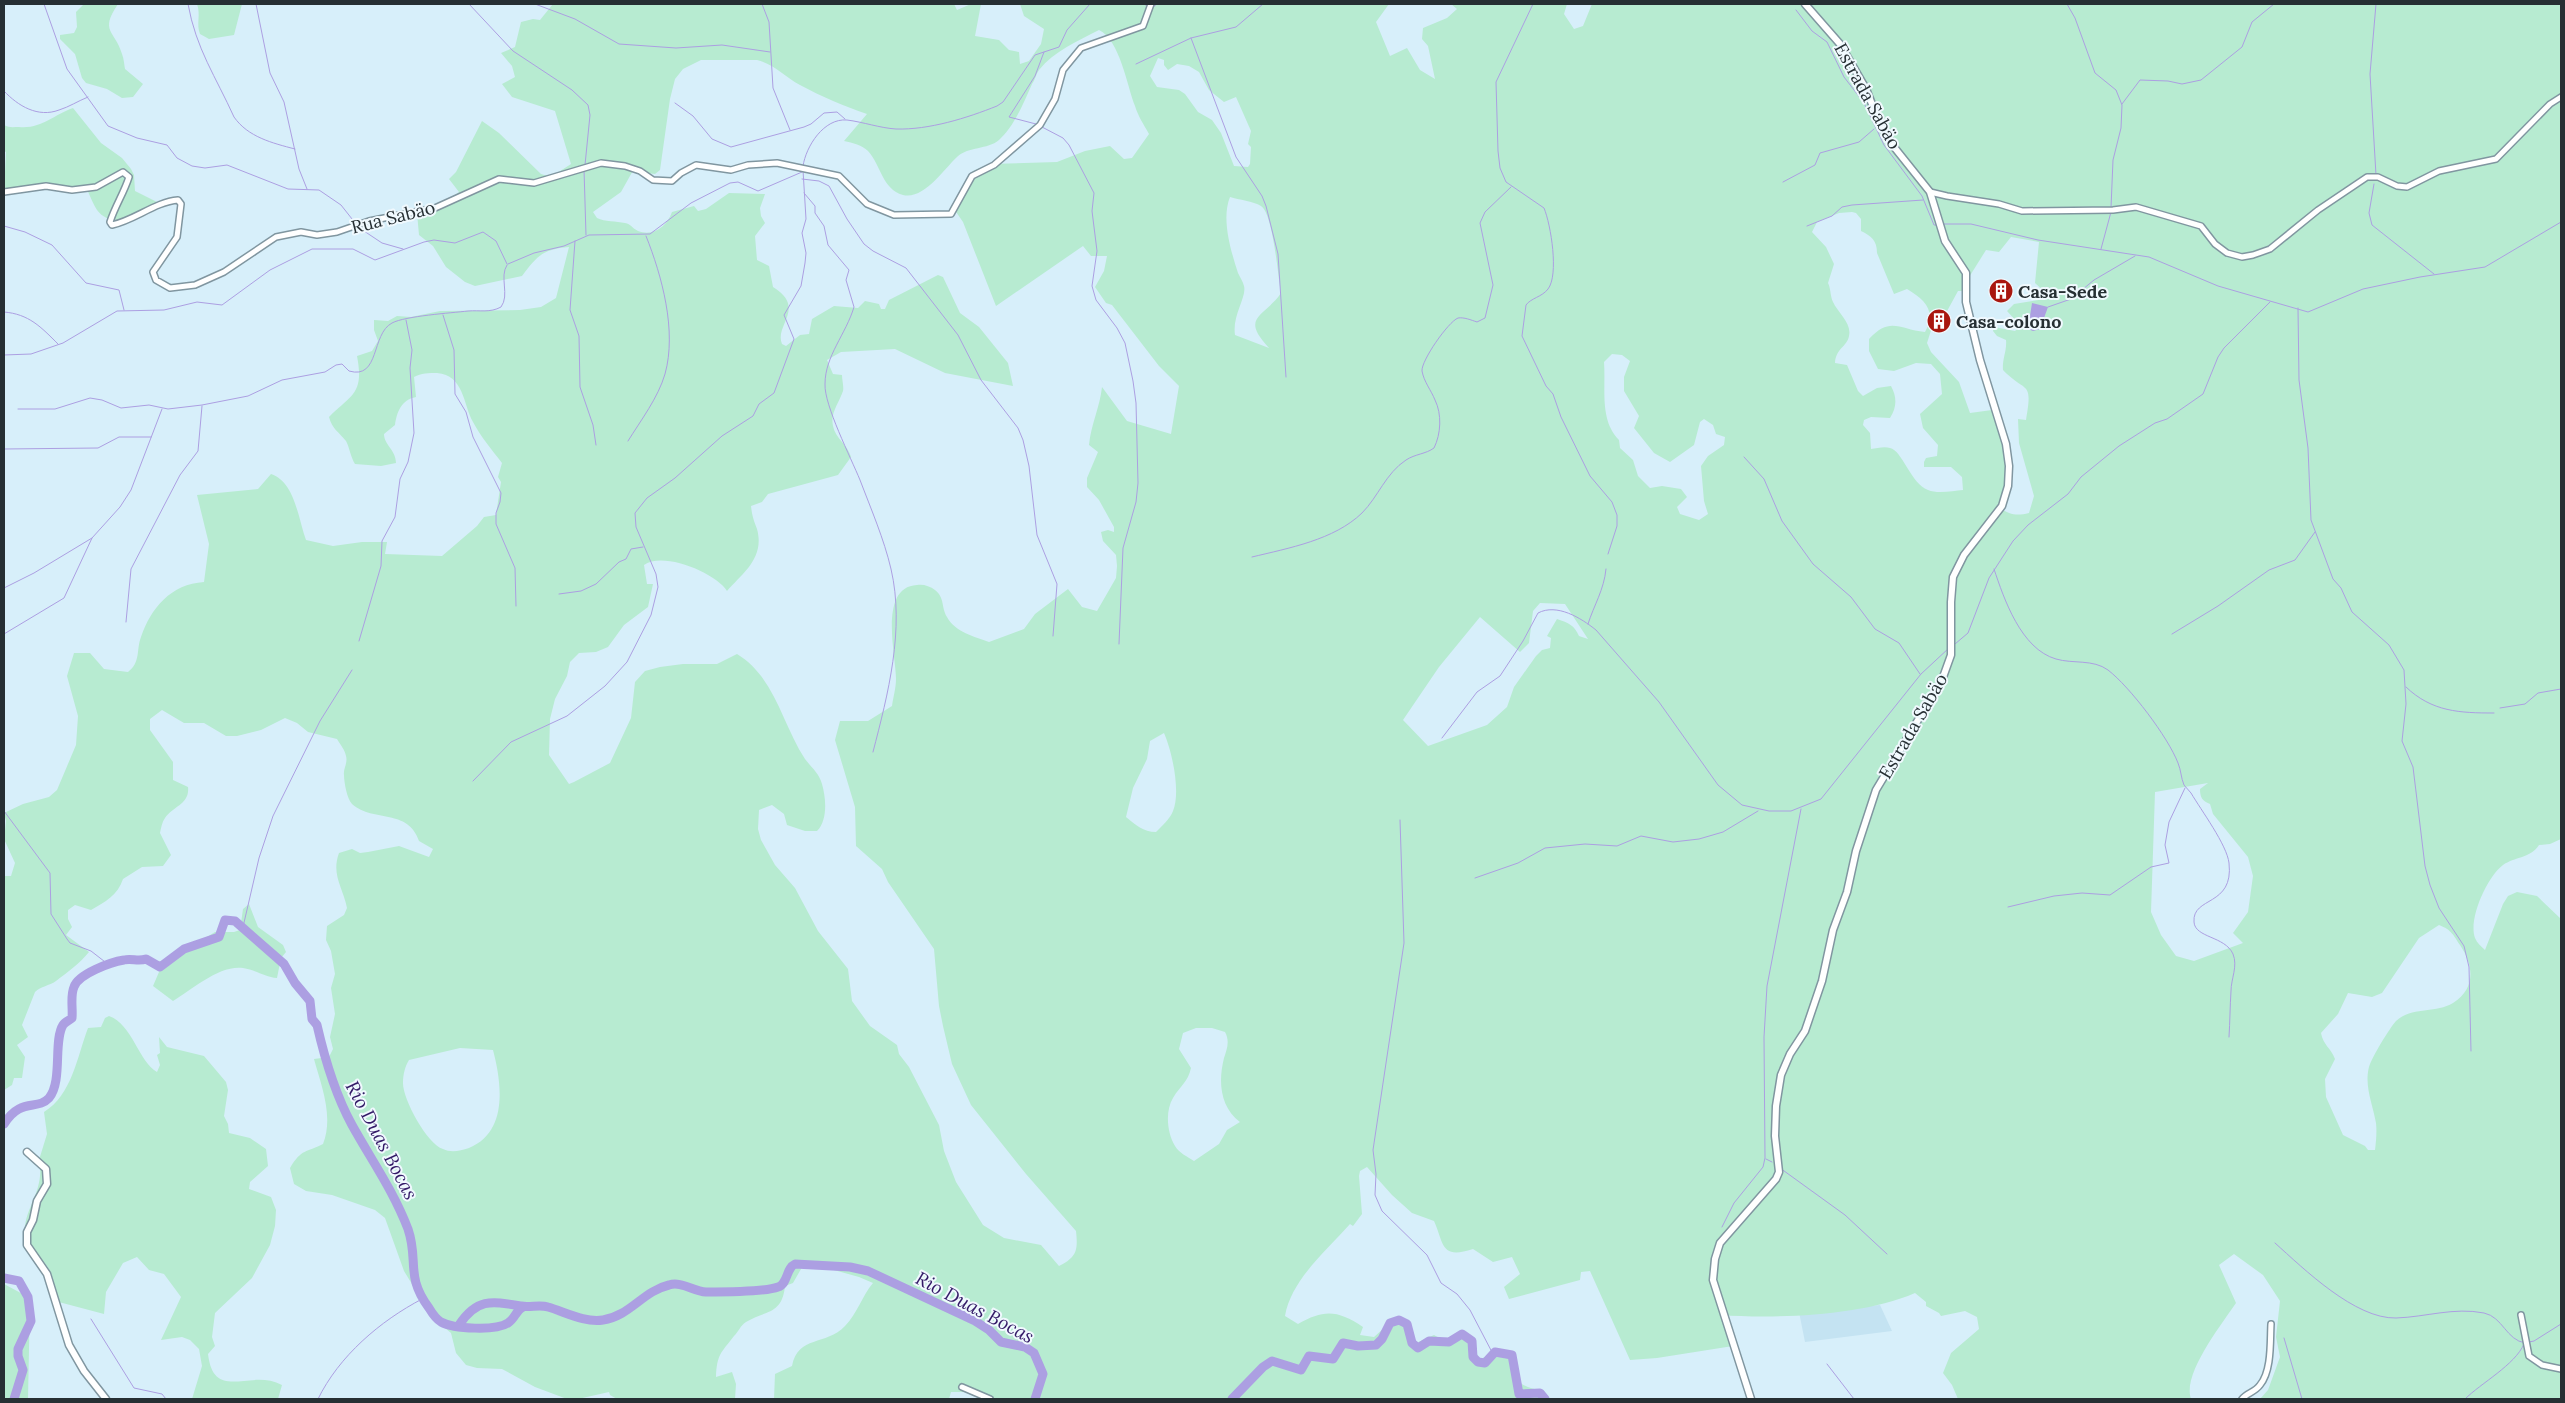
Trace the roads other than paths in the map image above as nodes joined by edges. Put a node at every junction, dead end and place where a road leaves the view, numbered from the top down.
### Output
1 (1151, 4) edge
2 (1805, 4) edge
3 (2561, 97) edge
4 (4, 192) edge
5 (1930, 192) junction
6 (27, 1152) dead end
7 (2521, 1315) dead end
8 (2271, 1324) dead end
9 (2561, 1369) edge
10 (962, 1387) dead end
11 (106, 1399) edge
12 (990, 1399) edge
13 (1751, 1399) edge
14 (2242, 1399) edge

1 - 4 street, Rua Sabäo
2 - 5 street, Estrada Sabäo
3 - 5 street
5 - 13 street, Estrada Sabäo
6 - 11 street
7 - 9 street
8 - 14 street
10 - 12 street

